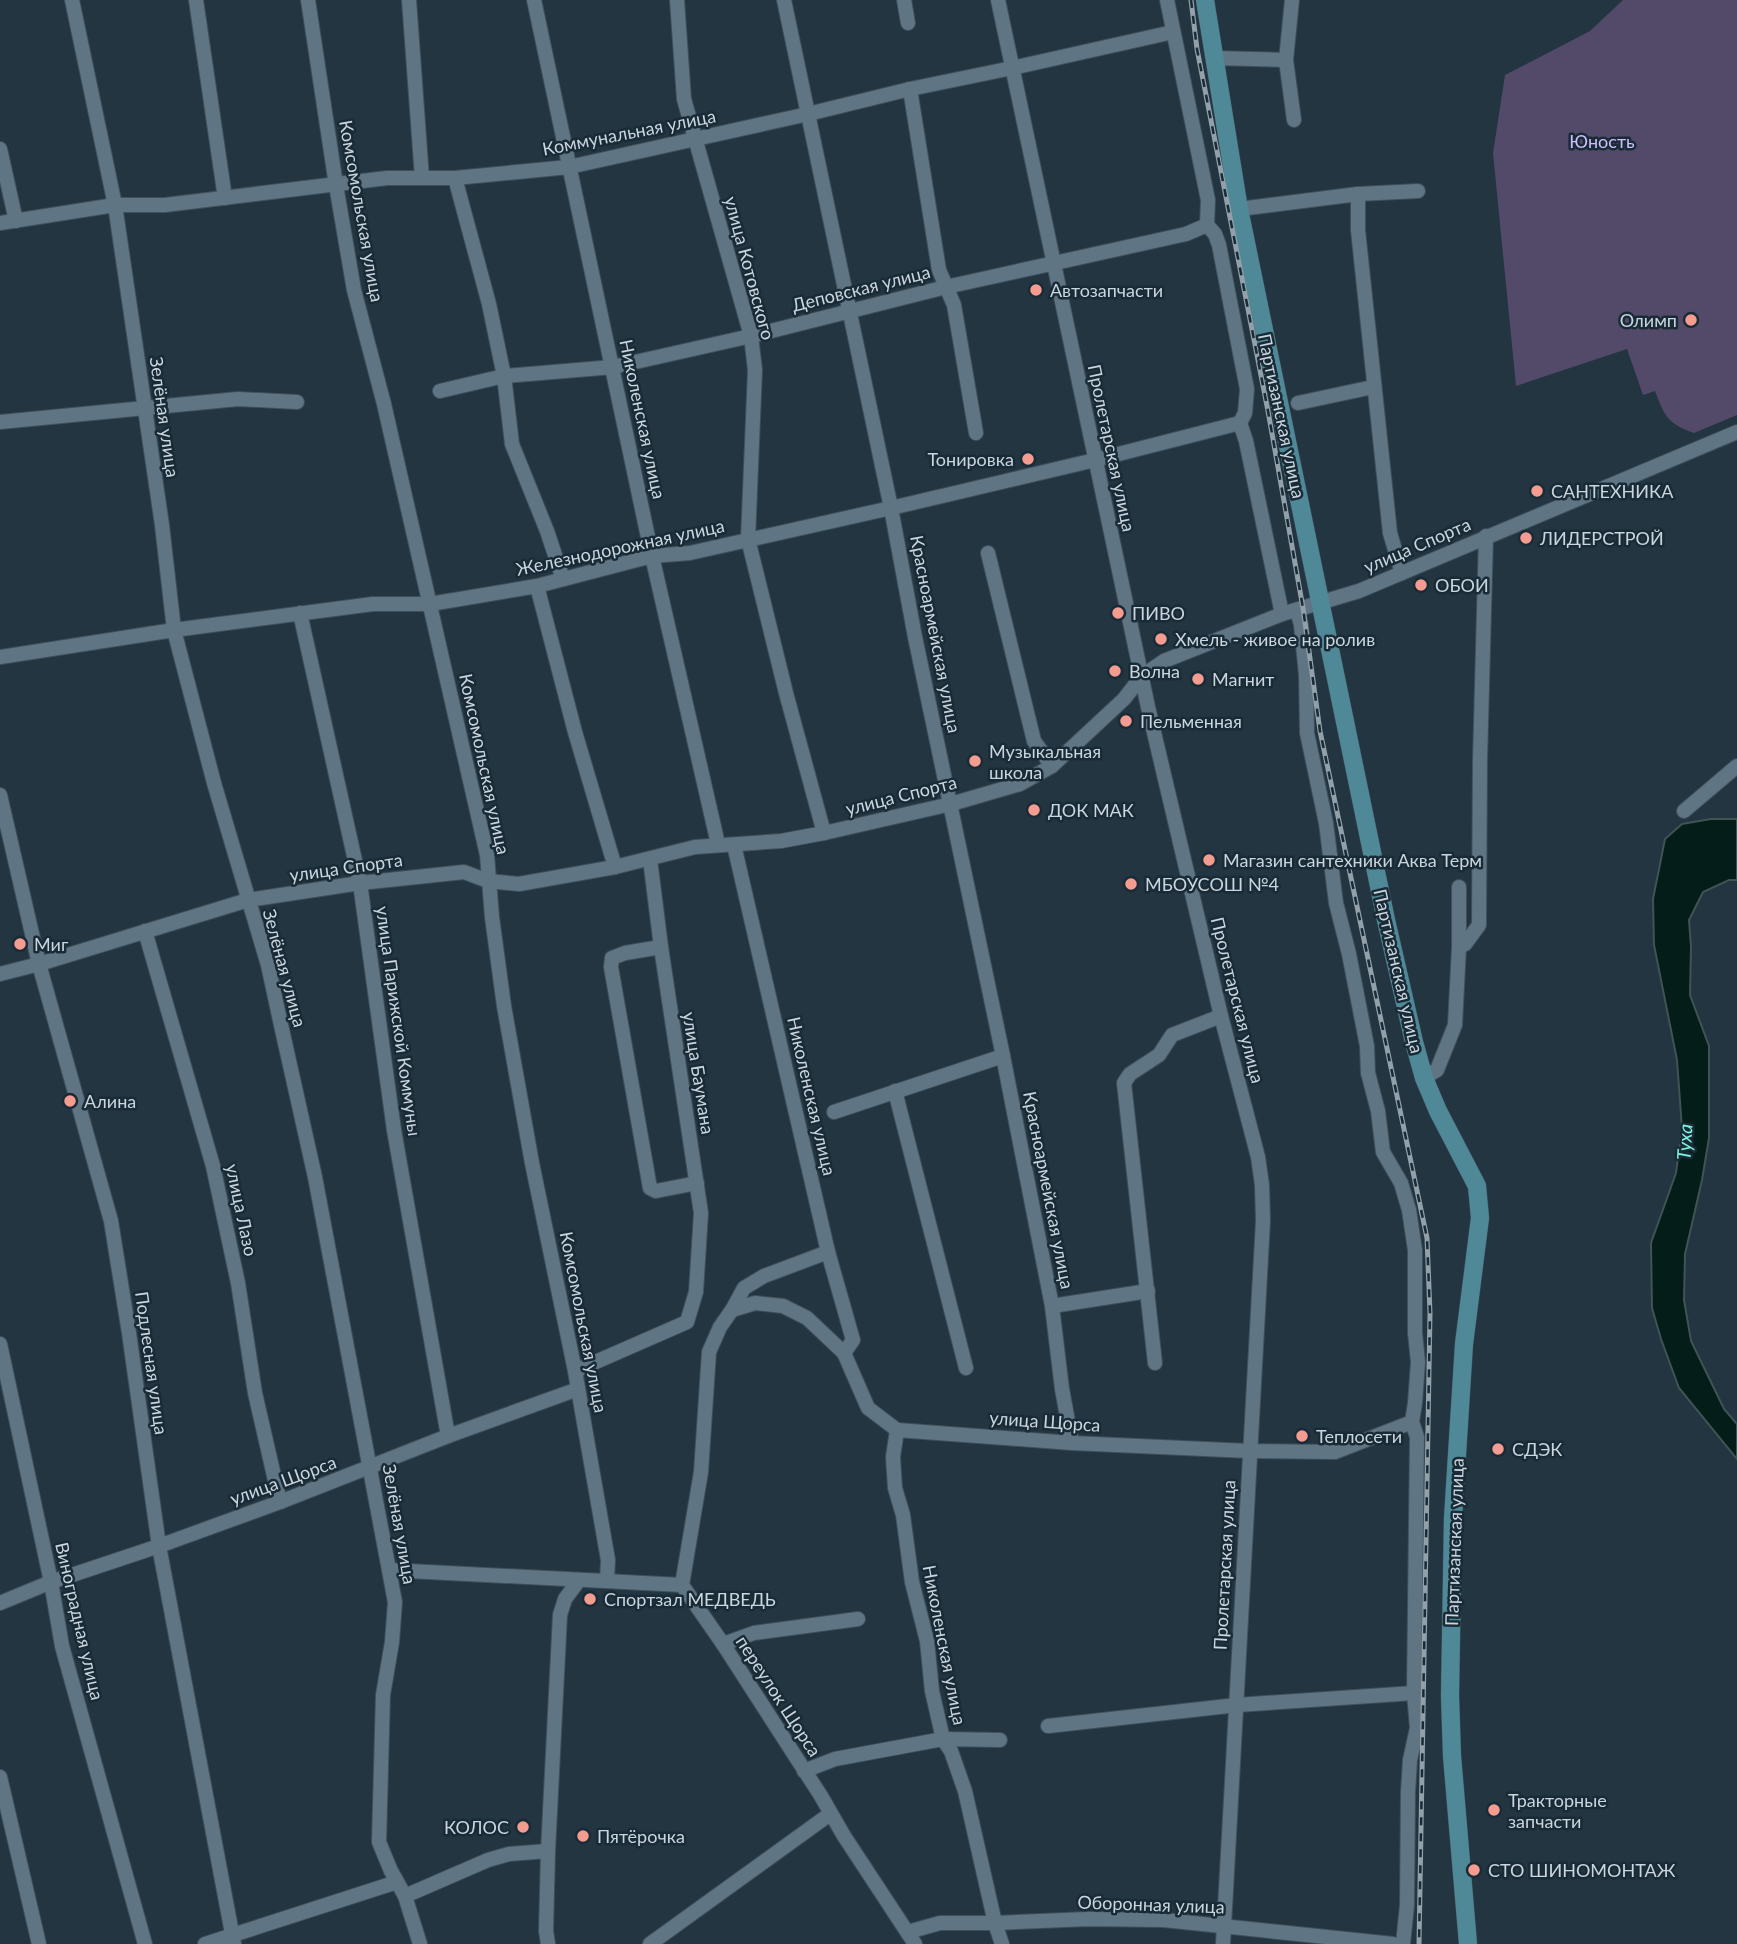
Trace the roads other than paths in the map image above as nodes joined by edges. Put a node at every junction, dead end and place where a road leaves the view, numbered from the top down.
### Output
1 (72, 0) edge
2 (196, 0) edge
3 (308, 0) edge
4 (409, 0) edge
5 (534, 0) edge
6 (677, 0) edge
7 (784, 0) edge
8 (904, 0) edge
9 (998, 0) edge
10 (1167, 0) edge
11 (1205, 0) edge
12 (1292, 0) edge
13 (908, 23) dead end
14 (1173, 32) junction
15 (1213, 58) junction
16 (1286, 60) junction
17 (1012, 68) junction
18 (910, 89) junction
19 (808, 114) junction
20 (1294, 120) dead end
21 (694, 139) junction
22 (0, 149) edge
23 (569, 167) junction
24 (422, 178) junction
25 (455, 178) junction
26 (336, 185) junction
27 (1418, 191) dead end
28 (1358, 194) junction
29 (225, 198) junction
30 (115, 205) junction
31 (1239, 209) junction
32 (16, 220) junction
33 (0, 223) edge
34 (1207, 225) junction
35 (1053, 262) junction
36 (946, 287) junction
37 (848, 311) junction
38 (751, 335) junction
39 (613, 367) junction
40 (503, 376) junction
41 (1373, 387) junction
42 (440, 391) dead end
43 (297, 402) dead end
44 (1298, 403) dead end
45 (144, 407) junction
46 (0, 422) edge
47 (1240, 423) junction
48 (1737, 432) edge
49 (976, 433) dead end
50 (1095, 460) junction
51 (891, 508) junction
52 (1486, 536) junction
53 (748, 539) junction
54 (988, 553) dead end
55 (652, 556) junction
56 (1402, 573) junction
57 (563, 579) junction
58 (537, 586) junction
59 (1320, 603) junction
60 (430, 604) junction
61 (1297, 610) junction
62 (300, 613) junction
63 (1282, 614) junction
64 (174, 630) junction
65 (0, 656) edge
66 (1142, 676) junction
67 (1052, 766) junction
68 (1737, 766) edge
69 (0, 795) edge
70 (951, 804) junction
71 (1684, 811) dead end
72 (824, 833) junction
73 (718, 845) junction
74 (734, 845) junction
75 (650, 859) junction
76 (615, 867) junction
77 (488, 881) junction
78 (360, 883) junction
79 (1459, 887) dead end
80 (248, 901) junction
81 (145, 931) junction
82 (661, 947) junction
83 (1459, 947) junction
84 (39, 964) junction
85 (0, 974) edge
86 (1221, 1016) junction
87 (1003, 1056) junction
88 (1424, 1078) junction
89 (895, 1091) junction
90 (834, 1112) dead end
91 (697, 1183) junction
92 (828, 1252) junction
93 (1148, 1292) junction
94 (1052, 1306) junction
95 (732, 1310) junction
96 (0, 1345) edge
97 (844, 1353) junction
98 (1155, 1363) dead end
99 (966, 1368) dead end
100 (575, 1371) junction
101 (578, 1389) junction
102 (1412, 1422) junction
103 (897, 1430) junction
104 (448, 1436) junction
105 (1072, 1443) junction
106 (1249, 1451) junction
107 (370, 1467) junction
108 (280, 1502) junction
109 (159, 1546) junction
110 (389, 1570) junction
111 (579, 1580) junction
112 (607, 1581) junction
113 (51, 1582) junction
114 (682, 1585) junction
115 (0, 1603) edge
116 (858, 1619) dead end
117 (723, 1644) junction
118 (1414, 1693) junction
119 (1237, 1704) junction
120 (1048, 1726) dead end
121 (943, 1739) junction
122 (1000, 1740) dead end
123 (804, 1772) junction
124 (0, 1777) edge
125 (830, 1814) junction
126 (548, 1851) junction
127 (397, 1882) junction
128 (405, 1896) junction
129 (995, 1923) junction
130 (1225, 1926) junction
131 (911, 1938) edge
132 (233, 1940) edge
133 (39, 1944) edge
134 (145, 1944) edge
135 (205, 1944) edge
136 (420, 1944) edge
137 (548, 1944) edge
138 (650, 1944) edge
139 (1002, 1944) edge
140 (1223, 1944) edge
141 (1393, 1944) edge
142 (1403, 1944) edge
143 (1468, 1944) edge

1 - 30 street, Зелёная улица
2 - 29 street
3 - 26 street, Комсомольская улица
4 - 24 street
5 - 23 street, Николенская улица
6 - 21 street, улица Котовского
7 - 19 street, Красноармейская улица
8 - 13 street
9 - 17 street, Пролетарская улица
10 - 14 street, Партизанская улица
11 - 15 main road, Партизанская улица
12 - 16 street
14 - 17 street, Коммунальная улица
14 - 34 street, Партизанская улица
15 - 16 street
15 - 31 main road, Партизанская улица
16 - 20 street
17 - 18 street, Коммунальная улица
17 - 35 street, Пролетарская улица
18 - 19 street, Коммунальная улица
18 - 36 street
19 - 21 street, Коммунальная улица
19 - 37 street, Красноармейская улица
21 - 23 street, Коммунальная улица
21 - 38 street, улица Котовского
22 - 32 street
23 - 25 street, Коммунальная улица
23 - 39 street, Николенская улица
24 - 25 street, Коммунальная улица
24 - 26 street, Коммунальная улица
25 - 40 street
26 - 29 street, Коммунальная улица
26 - 60 street, Комсомольская улица
27 - 28 street
28 - 31 street
28 - 41 street
29 - 30 street, Коммунальная улица
30 - 32 street, Коммунальная улица
30 - 45 street, Зелёная улица
31 - 59 main road, Партизанская улица
32 - 33 street, Коммунальная улица
34 - 35 street, Деповская улица
34 - 47 street, Партизанская улица
35 - 36 street, Деповская улица
35 - 50 street, Пролетарская улица
36 - 37 street, Деповская улица
36 - 49 street
37 - 38 street, Деповская улица
37 - 51 street, Красноармейская улица
38 - 39 street, Деповская улица
38 - 53 street, улица Котовского
39 - 40 street, Деповская улица
39 - 55 street, Николенская улица
40 - 42 street, Деповская улица
40 - 57 street
41 - 44 street
41 - 56 street
43 - 45 street
45 - 46 street
45 - 64 street, Зелёная улица
47 - 50 street, Железнодорожная улица
47 - 63 street, Партизанская улица
48 - 52 street, улица Спорта
50 - 51 street, Железнодорожная улица
50 - 66 street, Пролетарская улица
51 - 53 street, Железнодорожная улица
51 - 70 street, Красноармейская улица
52 - 56 street, улица Спорта
52 - 83 street
53 - 55 street, Железнодорожная улица
53 - 72 street, улица Котовского
54 - 67 street
55 - 57 street, Железнодорожная улица
55 - 73 street, Николенская улица
56 - 59 street, улица Спорта
57 - 58 street, Железнодорожная улица
58 - 60 street, Железнодорожная улица
58 - 76 street
59 - 61 street, улица Спорта
59 - 88 main road, Партизанская улица
60 - 62 street, Железнодорожная улица
60 - 77 street, Комсомольская улица
61 - 63 street, улица Спорта
61 - 102 street, Партизанская улица
62 - 64 street, Железнодорожная улица
62 - 78 street, улица Парижской Коммуны
63 - 66 street, улица Спорта
64 - 65 street, Железнодорожная улица
64 - 80 street, Зелёная улица
66 - 67 street, улица Спорта
66 - 86 street, Пролетарская улица
67 - 70 street, улица Спорта
68 - 71 street
69 - 84 street, Подлесная улица
70 - 72 street, улица Спорта
70 - 87 street, Красноармейская улица
72 - 74 street, улица Спорта
73 - 74 street, улица Спорта
73 - 75 street, улица Спорта
74 - 92 street, Николенская улица
75 - 76 street, улица Спорта
75 - 82 street, улица Баумана
76 - 77 street, улица Спорта
77 - 78 street, улица Спорта
77 - 100 street, Комсомольская улица
78 - 80 street, улица Спорта
78 - 104 street, улица Парижской Коммуны
79 - 83 street
80 - 81 street, улица Спорта
80 - 107 street, Зелёная улица
81 - 84 street, улица Спорта
81 - 108 street, улица Лазо
82 - 91 street, улица Баумана
82 - 91 street
83 - 88 street
84 - 85 street, улица Спорта
84 - 109 street, Подлесная улица
86 - 93 street
86 - 106 street, Пролетарская улица
87 - 89 street
87 - 94 street, Красноармейская улица
88 - 143 main road, Партизанская улица
89 - 90 street
89 - 99 street
91 - 100 street, улица Баумана
92 - 95 street
92 - 97 street, Николенская улица
93 - 94 street
93 - 98 street
94 - 105 street, Красноармейская улица
95 - 97 street
95 - 114 street
96 - 113 street, Виноградная улица
97 - 103 street
100 - 101 street, Комсомольская улица
101 - 104 street, улица Щорса
101 - 112 street, Комсомольская улица
102 - 106 street, улица Щорса
102 - 118 street, Партизанская улица
103 - 105 street, улица Щорса
103 - 121 street, Николенская улица
104 - 107 street, улица Щорса
105 - 106 street, улица Щорса
106 - 119 street, Пролетарская улица
107 - 108 street, улица Щорса
107 - 110 street, Зелёная улица
108 - 109 street, улица Щорса
109 - 113 street, улица Щорса
109 - 132 street, Подлесная улица
110 - 111 street
110 - 127 street, Зелёная улица
111 - 112 street
111 - 126 street
112 - 114 street
113 - 115 street, улица Щорса
113 - 134 street, Виноградная улица
114 - 117 street, переулок Щорса
116 - 117 street
117 - 123 street, переулок Щорса
118 - 119 street
118 - 142 street, Партизанская улица
119 - 120 street
119 - 130 street, Пролетарская улица
121 - 122 street
121 - 123 street
121 - 129 street, Николенская улица
123 - 125 street, переулок Щорса
124 - 133 street
125 - 131 street, переулок Щорса
125 - 138 street
126 - 128 street
126 - 137 street
127 - 128 street, Зелёная улица
127 - 132 street
128 - 136 street, Зелёная улица
129 - 130 street, Оборонная улица
129 - 131 street, Оборонная улица
129 - 139 street, Николенская улица
130 - 140 street, Пролетарская улица
130 - 141 street, Оборонная улица
132 - 135 street

